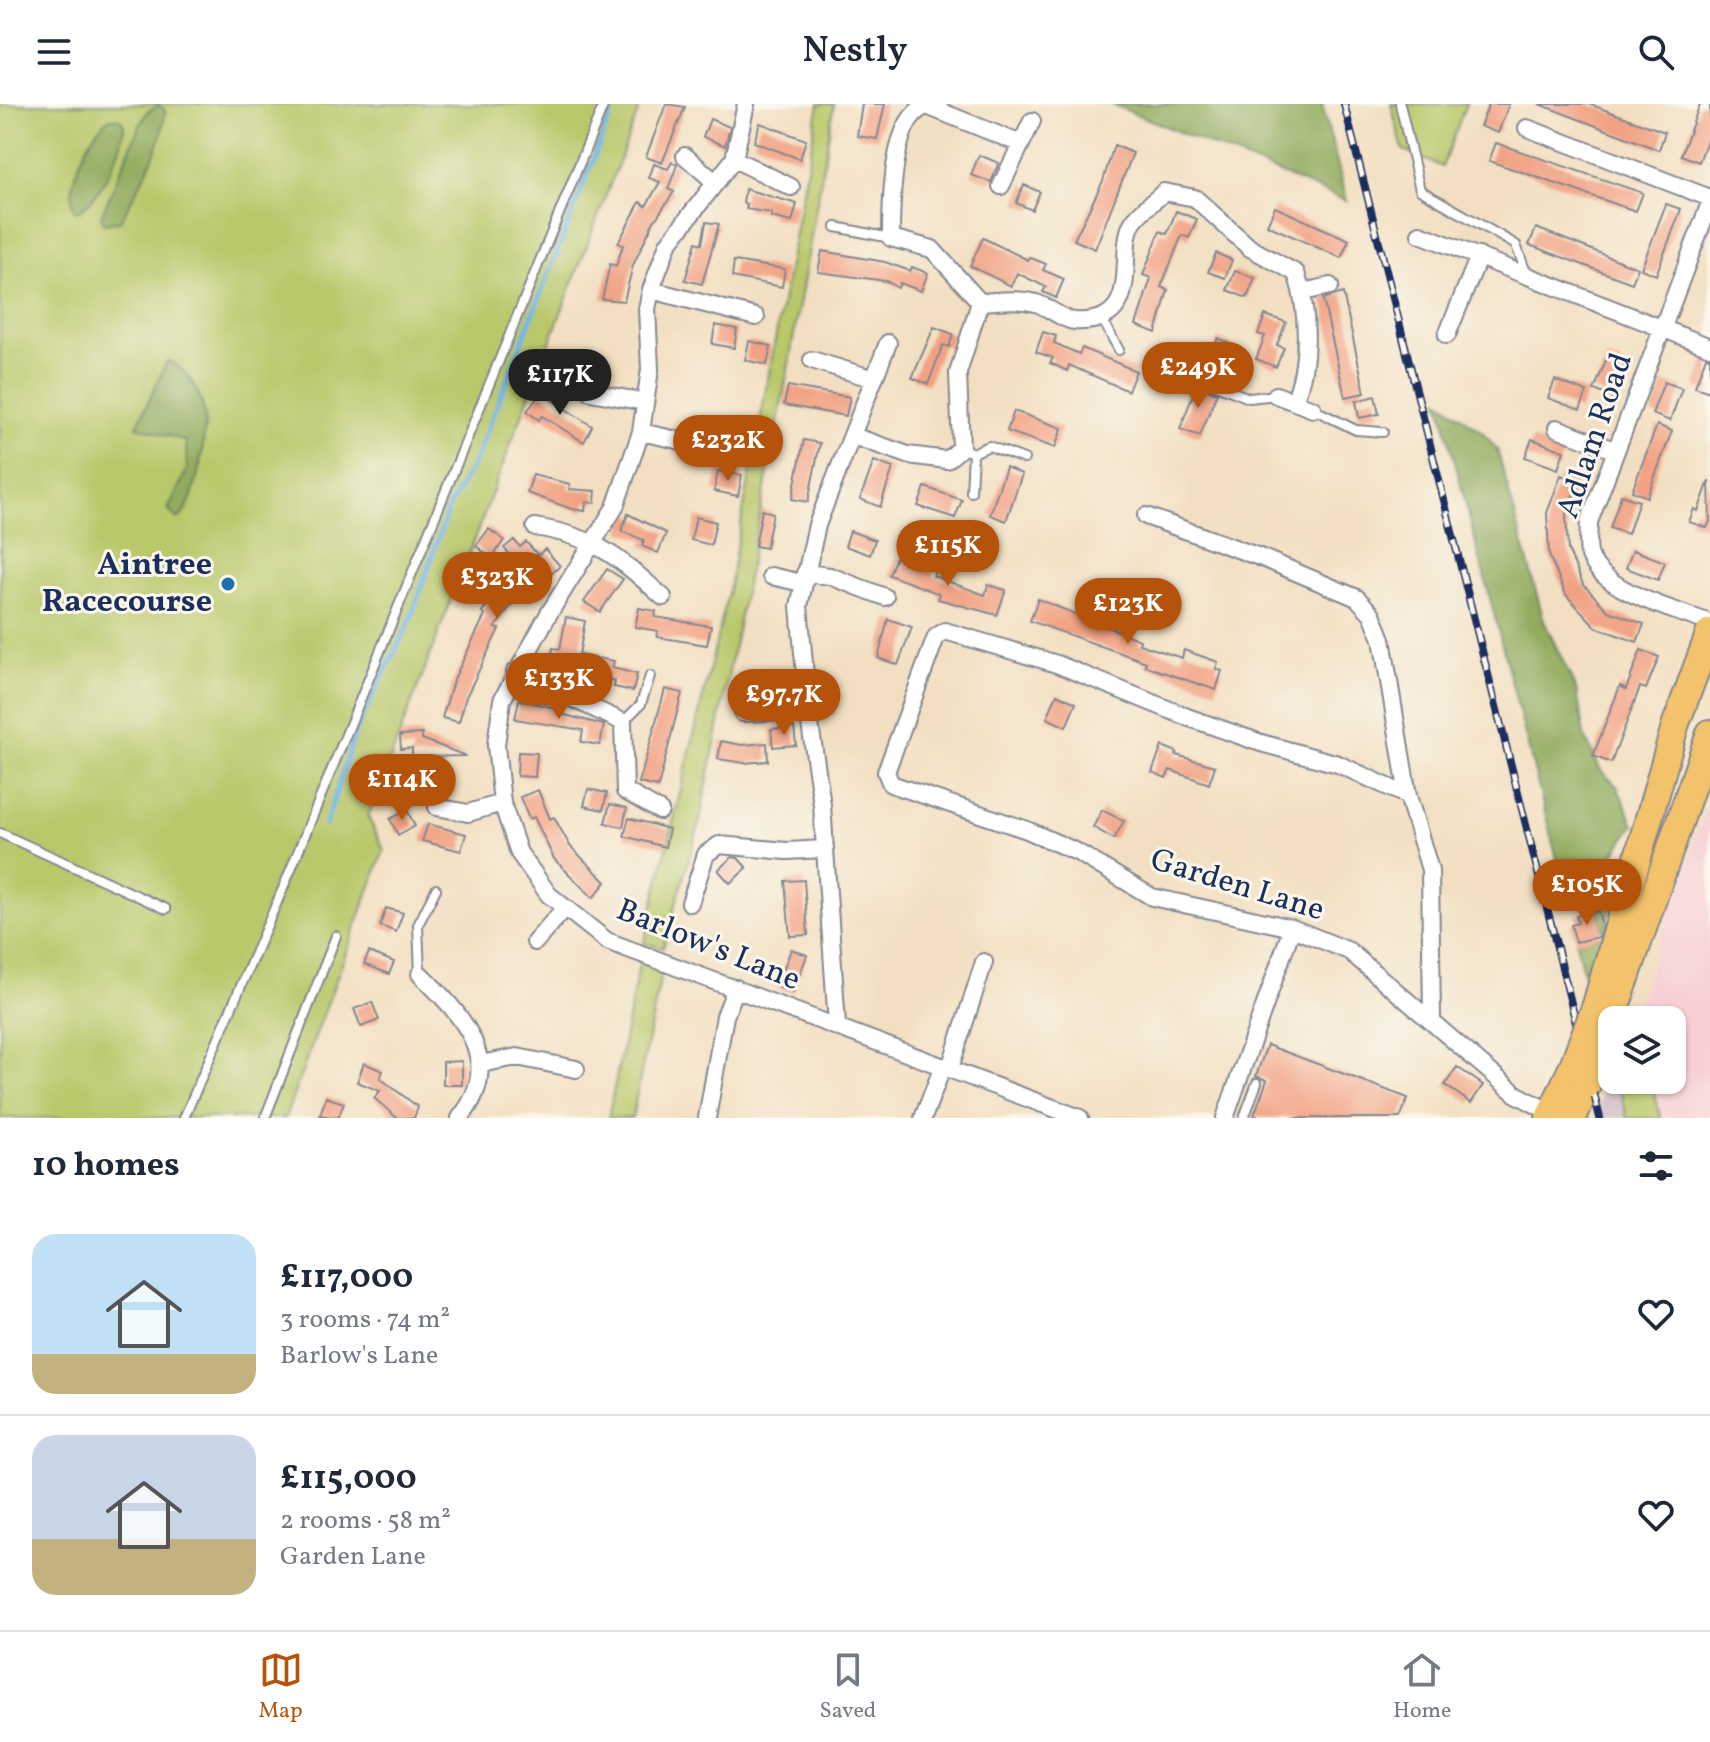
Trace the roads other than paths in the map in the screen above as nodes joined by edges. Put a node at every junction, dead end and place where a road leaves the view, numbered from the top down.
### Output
1 (604, 104) edge
2 (746, 104) edge
3 (1400, 104) edge
4 (915, 106) edge
5 (1032, 121) dead end
6 (1527, 128) dead end
7 (1021, 144) junction
8 (685, 156) dead end
9 (734, 159) junction
10 (715, 182) junction
11 (1001, 186) dead end
12 (791, 187) dead end
13 (1710, 201) edge
14 (836, 227) dead end
15 (1420, 234) dead end
16 (891, 238) junction
17 (1479, 256) junction
18 (1527, 275) junction
19 (1330, 286) dead end
20 (651, 290) junction
21 (1303, 292) junction
22 (980, 302) junction
23 (756, 317) dead end
24 (1101, 317) junction
25 (1663, 329) junction
26 (1447, 335) dead end
27 (888, 343) dead end
28 (1710, 347) edge
29 (1119, 350) dead end
30 (812, 360) dead end
31 (874, 379) junction
32 (1216, 385) dead end
33 (591, 392) dead end
34 (1276, 395) joint
35 (1294, 401) junction
36 (644, 402) junction
37 (1313, 409) joint
38 (1557, 428) dead end
39 (641, 432) junction
40 (1383, 432) dead end
41 (853, 436) junction
42 (722, 450) dead end
43 (967, 451) junction
44 (1616, 451) junction
45 (1024, 459) dead end
46 (971, 492) dead end
47 (1146, 516) dead end
48 (535, 527) dead end
49 (594, 545) junction
50 (771, 576) dead end
51 (803, 578) junction
52 (663, 597) dead end
53 (885, 597) dead end
54 (1710, 623) edge
55 (1710, 632) edge
56 (515, 672) junction
57 (650, 676) dead end
58 (808, 710) junction
59 (743, 713) dead end
60 (623, 722) junction
61 (1698, 733) edge
62 (1408, 796) junction
63 (502, 803) junction
64 (437, 807) dead end
65 (660, 811) dead end
66 (0, 833) edge
67 (824, 849) junction
68 (436, 889) dead end
69 (690, 903) dead end
70 (565, 908) junction
71 (166, 909) dead end
72 (1292, 928) junction
73 (336, 936) dead end
74 (535, 942) dead end
75 (984, 962) dead end
76 (420, 974) joint
77 (736, 988) junction
78 (1606, 1006) edge
79 (1606, 1006) edge
80 (1432, 1020) junction
81 (837, 1025) junction
82 (1598, 1027) edge
83 (480, 1064) junction
84 (946, 1067) junction
85 (576, 1069) dead end
86 (1257, 1083) dead end
87 (1558, 1116) edge
88 (1077, 1117) edge
89 (184, 1118) edge
90 (265, 1118) edge
91 (460, 1118) edge
92 (707, 1118) edge
93 (923, 1118) edge
94 (1225, 1118) edge
95 (1244, 1118) edge

1 - 89 lane
2 - 9 street, Barlow's Lane
3 - 18 lane
4 - 7 street
4 - 16 street
5 - 7 street
6 - 13 street
7 - 11 street
8 - 10 street
9 - 10 street, Barlow's Lane
9 - 12 street
10 - 20 street, Barlow's Lane
13 - 25 street, Adlam Road
14 - 16 lane
15 - 17 street
16 - 22 street
17 - 18 street
17 - 26 street
18 - 25 street
19 - 21 street
20 - 23 street
20 - 36 street, Barlow's Lane
21 - 24 street
21 - 35 street
22 - 24 street
22 - 43 street
24 - 29 lane
25 - 28 street
25 - 44 street, Adlam Road
27 - 31 street, Barlow's Lane
30 - 31 street
31 - 41 street, Barlow's Lane
32 - 34 lane
33 - 36 street
34 - 35 street
35 - 37 street
36 - 39 street, Barlow's Lane
37 - 40 lane
38 - 44 street
39 - 42 street
39 - 49 street, Barlow's Lane
41 - 43 street
41 - 51 street, Barlow's Lane
43 - 45 lane
43 - 46 lane
44 - 54 street, Adlam Road
47 - 62 street
48 - 49 street
49 - 52 street
49 - 56 street, Barlow's Lane
50 - 51 street
51 - 53 street
51 - 58 street, Barlow's Lane
55 - 61 main road
56 - 60 street
56 - 63 street, Barlow's Lane
57 - 60 lane
58 - 59 street
58 - 67 street, Barlow's Lane
60 - 65 street
61 - 78 main road
61 - 79 main road
62 - 72 street, Garden Lane
62 - 80 street
63 - 64 street
63 - 70 street, Barlow's Lane
66 - 71 lane
67 - 69 street, Barlow's Lane
67 - 81 street, Barlow's Lane
68 - 76 lane
70 - 74 street
70 - 77 street, Barlow's Lane
72 - 80 street, Garden Lane
72 - 94 street
73 - 90 lane
75 - 84 street
76 - 83 street
77 - 81 street, Barlow's Lane
77 - 92 street
80 - 87 street, Garden Lane
81 - 84 street, Barlow's Lane
82 - 87 main road, bridge
83 - 85 street
83 - 91 street
84 - 88 street, Barlow's Lane
84 - 93 street
86 - 95 lane

